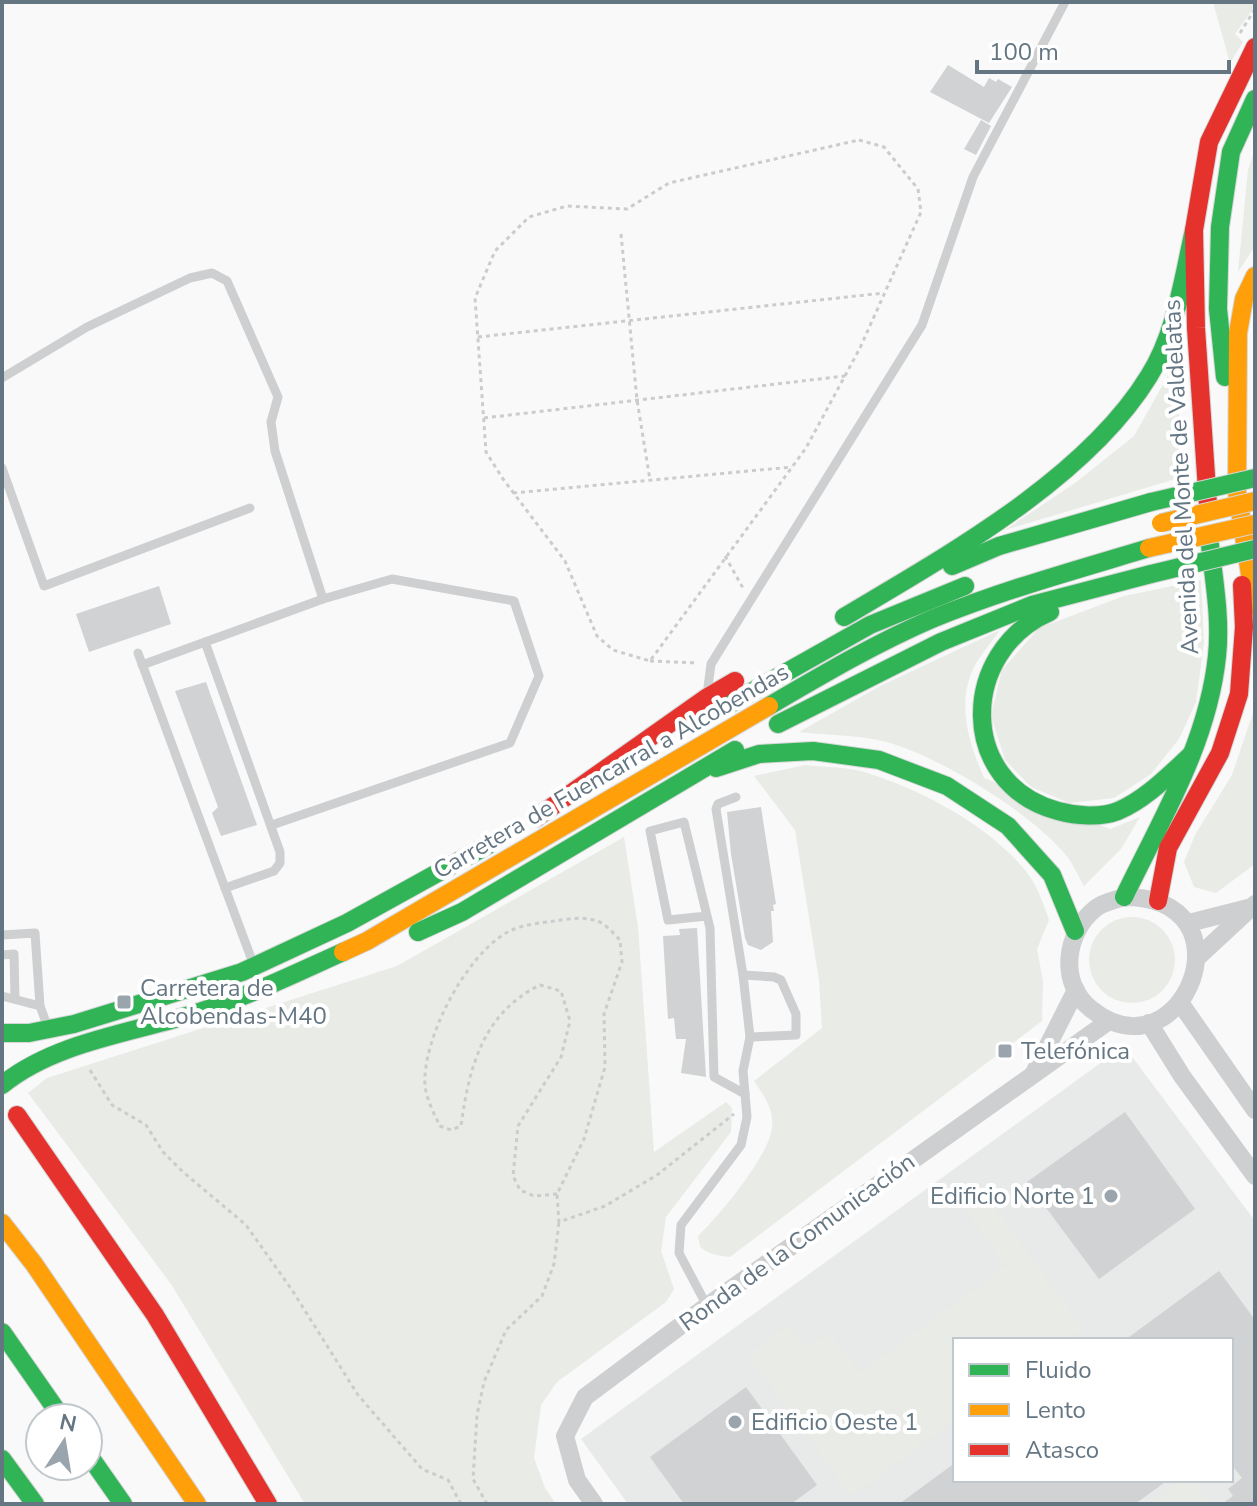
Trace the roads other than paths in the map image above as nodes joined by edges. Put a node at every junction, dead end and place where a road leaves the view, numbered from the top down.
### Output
1 (1065, 2) edge
2 (1255, 47) edge
3 (1255, 99) edge
4 (1194, 230) junction
5 (1255, 276) edge
6 (2, 378) edge
7 (2, 468) edge
8 (1255, 478) edge
9 (1237, 492) junction
10 (1255, 501) edge
11 (250, 508) dead end
12 (1255, 524) edge
13 (1150, 526) dead end
14 (1255, 549) edge
15 (1052, 558) dead end
16 (1151, 574) junction
17 (323, 599) junction
18 (871, 601) junction
19 (1255, 606) edge
20 (830, 625) dead end
21 (205, 642) junction
22 (138, 653) dead end
23 (775, 658) dead end
24 (142, 665) junction
25 (706, 698) junction
26 (1191, 755) junction
27 (694, 776) junction
28 (736, 797) dead end
29 (272, 825) junction
30 (522, 826) junction
31 (225, 888) junction
32 (1124, 897) junction
33 (1158, 901) junction
34 (1253, 906) edge
35 (707, 916) junction
36 (1189, 923) junction
37 (1075, 931) junction
38 (2, 935) edge
39 (2, 955) edge
40 (1198, 957) junction
41 (255, 967) junction
42 (743, 975) junction
43 (1076, 990) junction
44 (251, 994) junction
45 (2, 996) edge
46 (15, 999) junction
47 (1181, 1004) junction
48 (40, 1006) junction
49 (1109, 1021) junction
50 (1149, 1023) junction
51 (49, 1028) junction
52 (2, 1033) edge
53 (750, 1037) junction
54 (1033, 1076) junction
55 (2, 1085) edge
56 (746, 1099) junction
57 (1255, 1110) edge
58 (17, 1115) dead end
59 (1255, 1176) edge
60 (2, 1223) edge
61 (707, 1306) junction
62 (2, 1332) edge
63 (51, 1402) edge
64 (2, 1459) edge
65 (104, 1477) edge
66 (35, 1504) edge
67 (123, 1504) edge
68 (197, 1504) edge
69 (268, 1504) edge
70 (594, 1504) edge

1 - 25 lane
2 - 4 main road, Avenida del Monte de Valdelatas
3 - 9 main road, Avenida del Monte de Valdelatas
4 - 18 main road
4 - 26 main road, Avenida del Monte de Valdelatas
5 - 9 main road
6 - 17 lane
7 - 11 lane
8 - 18 main road, bridge
9 - 19 main road
9 - 33 main road, Avenida del Monte de Valdelatas
10 - 13 main road, bridge
12 - 44 main road, Carretera de Fuencarral a Alcobendas, bridge
14 - 16 main road, bridge
15 - 30 main road, Carretera de Fuencarral a Alcobendas
16 - 26 main road
16 - 27 main road
17 - 21 lane
17 - 29 lane
18 - 20 main road
21 - 24 lane
21 - 29 lane
22 - 24 lane
23 - 25 main road
24 - 31 lane
25 - 30 main road
26 - 32 main road, Avenida del Monte de Valdelatas
27 - 37 main road
27 - 44 main road
28 - 42 lane
29 - 31 lane
30 - 41 main road, Carretera de Fuencarral a Alcobendas
31 - 41 lane
32 - 33 street
32 - 37 street
33 - 36 street
34 - 36 street
34 - 40 street
35 - 35 lane
35 - 56 lane
36 - 40 street
37 - 43 street
38 - 48 lane
39 - 46 lane
40 - 47 street
41 - 51 main road, Carretera de Fuencarral a Alcobendas
42 - 53 lane
42 - 53 lane
43 - 49 street
43 - 54 street
44 - 55 main road, Carretera de Fuencarral a Alcobendas
45 - 46 lane
46 - 48 lane
47 - 50 street
47 - 57 street
48 - 51 lane
49 - 50 street
49 - 54 street, Ronda de la Comunicación
50 - 59 street
51 - 52 main road, Carretera de Fuencarral a Alcobendas
53 - 56 lane
54 - 61 street, Ronda de la Comunicación
56 - 61 lane
58 - 69 main road
60 - 68 main road
61 - 70 street, Ronda de la Comunicación
62 - 63 main road
64 - 66 main road
65 - 67 main road

